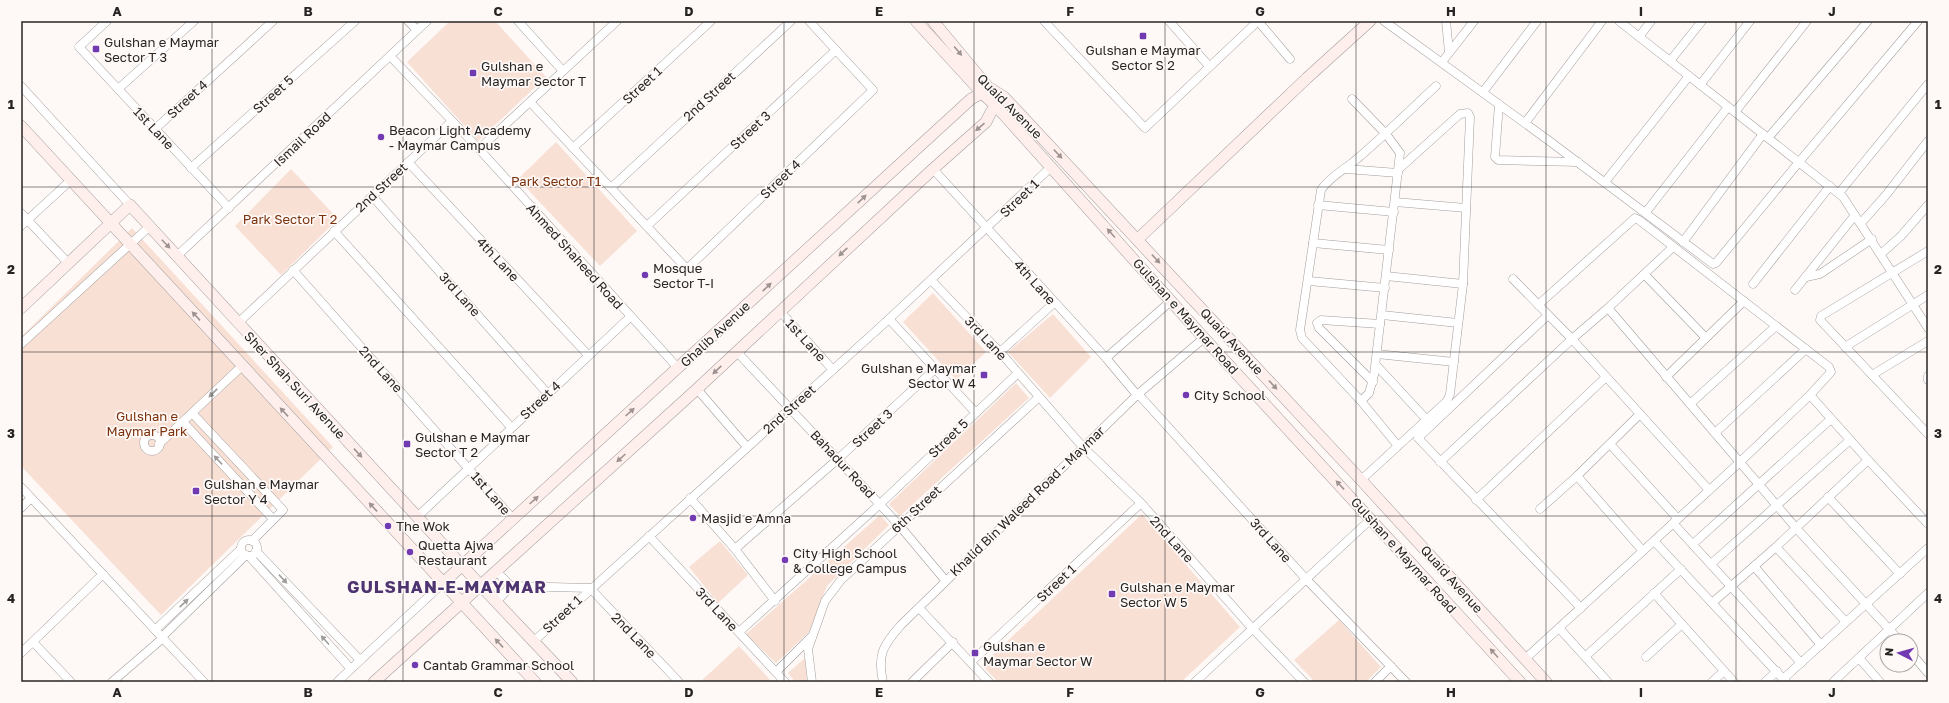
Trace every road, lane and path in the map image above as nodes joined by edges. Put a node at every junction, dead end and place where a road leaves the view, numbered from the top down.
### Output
1 (108, 21) edge
2 (194, 21) edge
3 (273, 21) edge
4 (354, 21) edge
5 (408, 21) edge
6 (427, 21) edge
7 (518, 21) edge
8 (617, 21) edge
9 (711, 21) edge
10 (790, 21) edge
11 (809, 21) edge
12 (916, 21) edge
13 (1044, 21) edge
14 (1169, 21) edge
15 (1258, 21) edge
16 (1370, 21) edge
17 (1384, 21) edge
18 (1446, 21) edge
19 (1474, 21) edge
20 (1602, 21) edge
21 (1619, 21) edge
22 (1651, 21) edge
23 (1702, 21) edge
24 (1750, 21) edge
25 (1807, 21) edge
26 (1868, 21) edge
27 (1918, 21) edge
28 (935, 22) edge
29 (1534, 22) edge
30 (416, 30) junction
31 (1638, 36) junction
32 (836, 50) junction
33 (1449, 52) junction
34 (390, 56) junction
35 (1290, 59) dead end
36 (1670, 61) junction
37 (1442, 62) junction
38 (1209, 66) junction
39 (564, 71) junction
40 (1689, 76) junction
41 (1700, 84) junction
42 (1928, 84) edge
43 (21, 86) edge
44 (1436, 86) dead end
45 (118, 89) junction
46 (985, 90) junction
47 (1483, 92) junction
48 (1004, 97) junction
49 (1352, 99) dead end
50 (530, 102) junction
51 (1499, 104) junction
52 (996, 106) junction
53 (1728, 107) junction
54 (1735, 112) junction
55 (452, 121) junction
56 (1525, 123) junction
57 (21, 126) edge
58 (155, 129) junction
59 (1386, 134) junction
60 (1766, 136) junction
61 (1928, 140) edge
62 (573, 148) junction
63 (479, 149) junction
64 (408, 162) junction
65 (1578, 162) junction
66 (1799, 162) junction
67 (1051, 167) junction
68 (191, 168) junction
69 (932, 169) junction
70 (1346, 169) junction
71 (1399, 170) junction
72 (71, 180) junction
73 (1605, 182) junction
74 (1830, 186) junction
75 (611, 188) junction
76 (1839, 193) junction
77 (372, 196) junction
78 (1395, 202) junction
79 (130, 205) junction
80 (1318, 205) junction
81 (1928, 205) edge
82 (229, 208) junction
83 (1466, 208) junction
84 (1394, 212) junction
85 (1646, 212) junction
86 (21, 213) edge
87 (1855, 215) junction
88 (28, 220) junction
89 (1861, 223) junction
90 (112, 224) junction
91 (21, 226) edge
92 (647, 226) junction
93 (149, 227) junction
94 (987, 229) junction
95 (334, 231) junction
96 (1138, 239) junction
97 (1872, 240) junction
98 (1683, 242) junction
99 (1313, 243) junction
100 (130, 244) junction
101 (1673, 246) junction
102 (1389, 250) junction
103 (1928, 251) edge
104 (1881, 254) junction
105 (177, 256) junction
106 (69, 264) junction
107 (293, 270) junction
108 (1894, 272) junction
109 (1645, 275) junction
110 (1386, 276) junction
111 (1806, 276) junction
112 (1513, 279) dead end
113 (931, 280) junction
114 (1309, 280) junction
115 (1463, 284) junction
116 (1753, 284) dead end
117 (1385, 288) junction
118 (1795, 290) dead end
119 (1928, 295) edge
120 (1172, 300) junction
121 (1744, 301) junction
122 (1054, 303) junction
123 (1913, 304) junction
124 (1538, 305) junction
125 (21, 308) edge
126 (1608, 308) junction
127 (780, 311) junction
128 (1382, 315) junction
129 (1548, 315) junction
130 (630, 316) junction
131 (889, 319) junction
132 (238, 323) junction
133 (1458, 323) junction
134 (1380, 324) junction
135 (1776, 326) junction
136 (1928, 328) edge
137 (1204, 338) junction
138 (1706, 338) junction
139 (1572, 339) junction
140 (1928, 341) edge
141 (21, 344) edge
142 (1845, 347) junction
143 (1806, 349) junction
144 (737, 352) junction
145 (1000, 352) junction
146 (1377, 354) junction
147 (588, 356) junction
148 (1106, 358) junction
149 (1454, 362) junction
150 (1376, 365) junction
151 (242, 366) junction
152 (678, 368) junction
153 (935, 369) junction
154 (833, 370) junction
155 (1018, 373) junction
156 (1872, 375) junction
157 (1928, 376) edge
158 (1606, 377) junction
159 (1666, 377) junction
160 (1928, 380) edge
161 (1373, 382) junction
162 (697, 389) junction
163 (547, 393) junction
164 (1138, 395) junction
165 (1810, 395) junction
166 (1038, 397) junction
167 (1361, 402) junction
168 (1690, 404) junction
169 (790, 408) junction
170 (975, 412) junction
171 (192, 413) junction
172 (1640, 414) junction
173 (1831, 419) junction
174 (1427, 420) junction
175 (183, 422) junction
176 (512, 427) junction
177 (1715, 433) junction
178 (1928, 434) edge
179 (1850, 440) junction
180 (159, 444) dead end
181 (1610, 444) junction
182 (1398, 446) junction
183 (747, 447) junction
184 (1083, 447) junction
185 (838, 459) junction
186 (1868, 460) junction
187 (1440, 462) junction
188 (1740, 462) junction
189 (469, 468) junction
190 (1577, 476) junction
191 (1361, 480) junction
192 (1758, 484) junction
193 (21, 487) edge
194 (1709, 490) junction
195 (31, 498) junction
196 (690, 498) junction
197 (1828, 498) junction
198 (1476, 500) junction
199 (1141, 503) junction
200 (880, 504) junction
201 (1777, 505) junction
202 (21, 508) edge
203 (1540, 509) dead end
204 (417, 517) junction
205 (273, 519) junction
206 (513, 519) junction
207 (1371, 519) junction
208 (1676, 521) junction
209 (1928, 524) edge
210 (899, 525) junction
211 (1796, 528) junction
212 (649, 536) junction
213 (252, 541) junction
214 (1654, 541) junction
215 (1693, 544) junction
216 (1776, 547) junction
217 (1928, 548) edge
218 (735, 549) junction
219 (1643, 550) junction
220 (248, 553) junction
221 (1711, 564) junction
222 (462, 566) junction
223 (1754, 566) junction
224 (1681, 569) junction
225 (496, 571) junction
226 (103, 574) junction
227 (1900, 574) junction
228 (1306, 579) junction
229 (945, 580) junction
230 (443, 583) junction
231 (481, 586) junction
232 (512, 586) junction
233 (1731, 586) junction
234 (590, 588) junction
235 (1654, 593) junction
236 (1928, 593) edge
237 (775, 601) junction
238 (462, 602) junction
239 (496, 602) junction
240 (1712, 603) junction
241 (1867, 603) junction
242 (919, 608) junction
243 (1581, 608) junction
244 (1846, 622) junction
245 (1682, 624) junction
246 (1252, 628) junction
247 (1559, 628) junction
248 (1890, 629) junction
249 (155, 630) junction
250 (738, 632) junction
251 (1893, 633) edge
252 (812, 636) junction
253 (162, 638) junction
254 (534, 640) junction
255 (33, 642) junction
256 (953, 642) junction
257 (1821, 645) junction
258 (21, 653) edge
259 (1586, 656) junction
260 (1646, 657) dead end
261 (1859, 658) junction
262 (1525, 659) junction
263 (360, 660) junction
264 (971, 662) junction
265 (1919, 662) edge
266 (1801, 663) junction
267 (1391, 666) junction
268 (351, 669) junction
269 (1724, 671) junction
270 (1777, 671) junction
271 (776, 672) junction
272 (1928, 673) edge
273 (199, 680) edge
274 (1298, 680) edge
275 (1785, 681) edge
276 (71, 682) edge
277 (112, 682) edge
278 (337, 682) edge
279 (374, 682) edge
280 (535, 682) edge
281 (572, 682) edge
282 (679, 682) edge
283 (785, 682) edge
284 (812, 682) edge
285 (883, 682) edge
286 (912, 682) edge
287 (989, 682) edge
288 (1195, 682) edge
289 (1374, 682) edge
290 (1406, 682) edge
291 (1520, 682) edge
292 (1546, 682) edge
293 (1608, 682) edge
294 (1712, 682) edge
295 (1734, 682) edge
296 (1766, 682) edge
297 (1833, 682) edge
298 (1880, 682) edge

1 - 45 street, 1st Lane
2 - 45 street
3 - 58 street, Street 4
4 - 68 street, Street 5
5 - 30 street
6 - 30 street, Ismail Road
7 - 39 street
8 - 39 street
9 - 62 street, Street 1
10 - 75 street, 2nd Street
11 - 32 street
12 - 46 street, Gulshan e Maymar Road
13 - 38 street
14 - 38 street
15 - 35 street
15 - 38 street
16 - 96 street
17 - 37 street
18 - 33 street
19 - 33 street
20 - 56 street
21 - 31 street
22 - 31 street
23 - 36 street
24 - 41 street
25 - 54 street
26 - 60 street
27 - 66 street
28 -> 46 street, Quaid Avenue
29 - 47 street
30 - 34 street, Ismail Road
31 - 36 street
32 - 92 street, Street 3
32 - 92 street, Street 4
33 - 37 street
34 - 55 street, Ahmed Shaheed Road
34 - 82 street, Ismail Road
36 - 40 street
37 - 47 street
39 - 50 street
40 - 41 street
40 - 73 street
41 - 53 street
42 - 76 street
43 - 79 street, Sher Shah Suri Avenue
44 - 59 street
45 - 58 street, 1st Lane
46 - 48 street, Quaid Avenue
46 - 52 street, Gulshan e Maymar Road
152 -> 46 street, Ghalib Avenue
47 - 51 street
48 - 52 street, Ghalib Avenue
48 -> 96 street, Quaid Avenue
49 - 59 street
50 - 62 street
50 - 63 street
51 - 56 street
51 - 65 street
52 - 67 street, Gulshan e Maymar Road
52 -> 69 street, Ghalib Avenue
53 - 54 street
53 - 85 street
54 - 60 street
55 - 63 street, Ahmed Shaheed Road
55 - 64 street, 2nd Street
56 - 65 street
57 - 72 street, Sher Shah Suri Avenue
58 - 68 street, 1st Lane
59 - 70 street
59 - 71 street
60 - 66 street
60 - 98 street
61 - 89 street
62 - 75 street
63 - 130 street, Ahmed Shaheed Road
64 - 77 street, 2nd Street
64 - 147 street, 4th Lane
65 - 73 street
66 - 74 street
66 - 98 street
67 - 94 street, Street 1
120 -> 67 street, Gulshan e Maymar Road
68 - 82 street, 1st Lane
69 - 94 street, 4th Lane
69 -> 127 street, Ghalib Avenue
70 - 71 street
70 - 80 street
71 - 78 street
71 - 83 street
72 - 88 street
72 - 90 street, Sher Shah Suri Avenue
73 - 85 street
74 - 76 street
74 - 116 street
75 - 92 street
76 - 87 street
77 - 95 street, 2nd Street
77 - 163 street, 3rd Lane
78 - 83 street
78 - 84 street
79 - 90 street
79 - 93 street, Sher Shah Suri Avenue
80 - 84 street
80 - 99 street
81 - 104 street
82 - 105 street, Ismail Road
83 - 115 street
84 - 102 street
85 - 98 street
86 - 88 street
87 - 89 street
87 - 111 street
88 - 91 street
88 - 106 street
89 - 97 street
90 - 100 street, Sher Shah Suri Avenue
90 - 106 street
93 - 100 street
93 -> 105 street, Sher Shah Suri Avenue
94 - 113 street, 2nd Street
94 - 122 street, 4th Lane
95 - 107 street, 2nd Street
95 - 176 street
96 -> 191 street, Quaid Avenue
97 - 104 street
97 - 111 street
99 - 102 street
99 - 114 street
100 - 141 street
151 -> 100 street, Sher Shah Suri Avenue
101 - 109 street
101 - 121 street
101 - 124 street
102 - 110 street
103 - 108 street
104 - 108 street
105 - 132 street, Sher Shah Suri Avenue
106 - 125 street
107 - 132 street
107 - 189 street, 2nd Lane
108 - 123 street
108 - 142 street
109 - 126 street
109 - 138 street
110 - 115 street
110 - 117 street
111 - 118 street
112 - 124 street
113 - 131 street, 2nd Street
113 - 145 street, 3rd Lane
114 - 117 street
114 - 167 street
115 - 133 street
117 - 128 street
119 - 123 street
120 - 137 street, Gulshan e Maymar Road
120 - 148 street
121 - 135 street
121 - 138 street
122 - 145 street
122 - 148 street, 4th Lane
123 - 136 street
123 - 142 street
124 - 129 street
126 - 139 street
126 - 159 street
127 - 144 street, Ghalib Avenue
127 - 154 street, 1st Lane
128 - 133 street
128 - 134 street
129 - 139 street
129 - 187 street
130 - 147 street, Street 4
130 - 152 street, Ahmed Shaheed Road
131 - 153 street
131 - 154 street, 2nd Street
132 -> 204 street, Sher Shah Suri Avenue
133 - 149 street
134 - 146 street
134 - 161 street
135 - 143 street
135 - 168 street
137 - 164 street, Khalid Bin Waleed Road - Maymar
207 -> 137 street, Gulshan e Maymar Road
138 - 159 street
139 - 158 street
139 - 187 street
140 - 156 street
142 - 156 street
143 - 165 street
143 - 177 street
144 -> 162 street, Ghalib Avenue
144 - 169 street, Bahadur Road
145 - 155 street, 3rd Lane
146 - 149 street
146 - 150 street
147 - 163 street, Street 4
148 - 164 street, 4th Lane
149 - 174 street
150 - 161 street
150 - 174 street
151 -> 171 street
230 -> 151 street, Sher Shah Suri Avenue
206 -> 152 street, Ghalib Avenue
153 - 170 street
153 - 185 street, Street 3
154 - 169 street, 2nd Street
155 - 166 street, 3rd Lane
155 - 170 street, Street 5
156 - 178 street
157 - 160 street
158 - 172 street
158 - 198 street
159 - 168 street
161 - 167 street
162 - 183 street
162 -> 225 street, Ghalib Avenue
163 - 176 street, Street 4
164 - 184 street, Khalid Bin Waleed Road - Maymar
164 - 228 street, 3rd Lane
165 - 173 street
165 - 188 street
166 - 184 street, 2nd Lane
166 - 210 street, 6th Street
167 - 182 street
168 - 177 street
169 - 183 street, 2nd Street
169 - 185 street, Bahadur Road
170 - 200 street, Street 5
171 - 175 street
171 - 205 street
172 - 181 street
172 - 194 street
173 - 179 street
173 - 192 street
174 - 182 street
175 - 180 street
205 -> 175 street
176 - 189 street, Street 4
177 - 188 street
179 - 186 street
179 - 201 street
181 - 190 street
181 - 208 street
182 - 191 street
183 - 196 street, 2nd Street
184 - 199 street, 2nd Lane
184 - 229 street, Khalid Bin Waleed Road - Maymar
185 - 200 street, Bahadur Road
185 - 218 street, Street 3
186 - 197 street
186 - 209 street
187 - 198 street
188 - 192 street
188 - 194 street
189 - 204 street
189 - 206 street, 1st Lane
190 - 203 street
190 - 219 street
191 - 262 street, Quaid Avenue
192 - 201 street
192 - 215 street
193 - 195 street
194 - 208 street
195 - 202 street
195 - 226 street
196 - 212 street, 2nd Street
196 - 218 street
197 - 211 street
197 - 227 street
198 - 243 street
199 - 246 street, 2nd Lane
199 - 264 street, Street 1
200 - 210 street, Bahadur Road
200 - 237 street
201 - 211 street
201 - 221 street
204 - 222 street, Sher Shah Suri Avenue
205 - 213 street
206 - 222 street, Ghalib Avenue
207 - 228 street
291 -> 207 street, Gulshan e Maymar Road
208 - 214 street
208 - 215 street
210 - 229 street, Bahadur Road
210 - 252 street, 6th Street
211 - 216 street
211 - 241 street
212 - 234 street, 2nd Street
212 - 250 street, 3rd Lane
213 - 220 street
213 - 220 street
214 - 219 street
214 - 224 street
215 - 221 street
216 - 223 street
216 - 244 street
217 - 227 street
218 - 237 street
219 - 243 street
249 -> 220 street
220 - 253 street
220 -> 263 street
268 -> 220 street
221 - 233 street
222 - 230 street, Ghalib Avenue
222 - 231 street, Sher Shah Suri Avenue
223 - 233 street
223 - 257 street
224 - 235 street
224 - 240 street
225 - 231 street, Ghalib Avenue
225 - 232 street
226 - 249 street
226 - 255 street
227 - 241 street
228 - 246 street
228 - 267 street, 3rd Lane
229 - 242 street, Khalid Bin Waleed Road - Maymar
230 - 238 street, Sher Shah Suri Avenue
230 - 263 street
231 - 238 street, Ghalib Avenue
231 - 239 street, Sher Shah Suri Avenue
232 - 234 street
232 - 239 street
233 - 240 street
233 - 266 street
234 - 254 street, Street 1
234 - 282 street, 2nd Lane
235 - 245 street
235 - 259 street
236 - 248 street
237 - 250 street
238 - 279 street, Ghalib Avenue
280 -> 238 street, Sher Shah Suri Avenue
239 - 254 street, Sher Shah Suri Avenue
240 - 270 street
241 - 244 street
241 - 248 street
242 - 256 street
242 - 285 street, Khalid Bin Waleed Road - Maymar
243 - 247 street
244 - 257 street
245 - 260 street
245 - 269 street
246 - 274 street, 2nd Lane
246 - 288 street
247 - 259 street
247 - 262 street
248 - 251 street
248 - 261 street
249 - 253 street
250 - 271 street, 3rd Lane
252 - 271 street
252 - 284 street, 6th Street
253 - 273 street
253 - 277 street
254 - 281 street, Sher Shah Suri Avenue
255 - 258 street
255 - 276 street
256 - 264 street
256 - 286 street
257 - 266 street
259 - 293 street
261 - 297 street
261 - 298 street
262 - 292 street, Quaid Avenue
263 - 268 street
264 - 287 street
265 - 272 street
266 - 275 street
267 - 289 street
267 - 290 street, 3rd Lane
268 - 278 street
269 - 294 street
269 - 295 street
270 - 275 street
270 - 296 street
271 - 283 street, 3rd Lane

